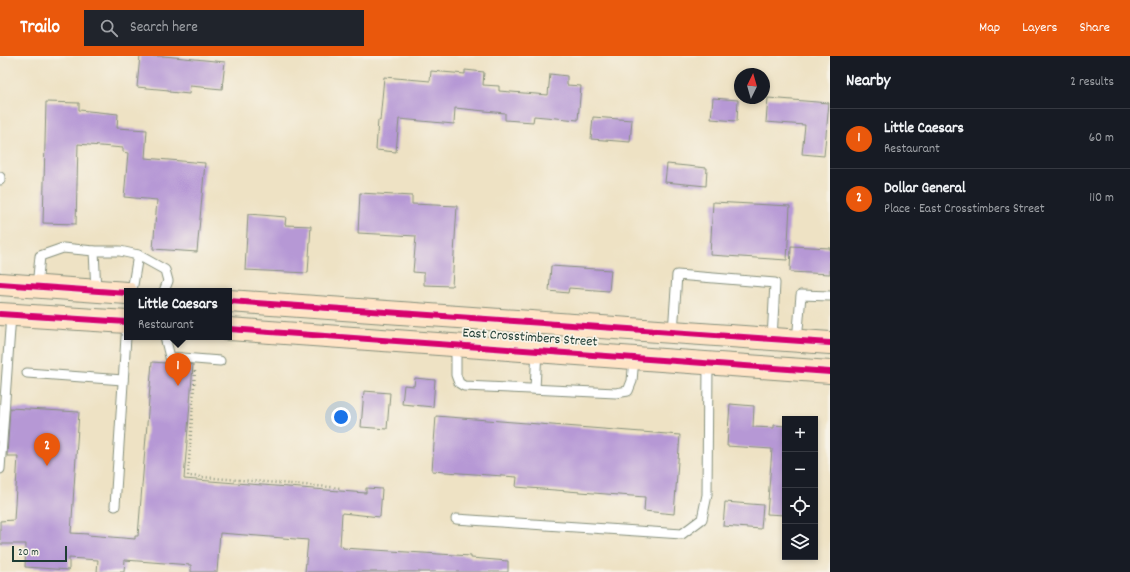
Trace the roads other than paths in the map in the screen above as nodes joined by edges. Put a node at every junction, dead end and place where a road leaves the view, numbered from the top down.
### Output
1 (0, 177) edge
2 (0, 180) edge
3 (94, 251) junction
4 (138, 255) junction
5 (0, 284) edge
6 (37, 287) junction
7 (132, 288) edge
8 (165, 288) edge
9 (96, 291) junction
10 (124, 293) edge
11 (830, 296) edge
12 (232, 301) edge
13 (402, 313) junction
14 (6, 314) edge
15 (124, 322) edge
16 (232, 329) edge
17 (636, 330) junction
18 (673, 332) junction
19 (772, 339) junction
20 (126, 340) edge
21 (166, 340) edge
22 (398, 340) junction
23 (797, 341) junction
24 (830, 343) edge
25 (456, 344) junction
26 (537, 350) junction
27 (634, 358) junction
28 (220, 361) dead end
29 (708, 363) junction
30 (830, 372) edge
31 (27, 373) dead end
32 (123, 380) junction
33 (535, 390) junction
34 (0, 469) edge
35 (115, 506) dead end
36 (456, 519) dead end

1 - 2 lane
3 - 4 lane
3 - 6 lane
3 - 9 lane
4 - 7 lane
4 - 8 lane
5 - 6 main road
6 - 9 main road
9 - 10 main road
11 - 23 lane
12 - 13 main road, East Crosstimbers Street
13 - 17 main road, East Crosstimbers Street
13 - 22 main road
14 - 15 main road
14 - 34 lane
16 - 22 main road, East Crosstimbers Street
17 - 18 main road, East Crosstimbers Street
17 - 27 main road
18 - 19 main road, East Crosstimbers Street
18 - 19 lane
19 - 23 main road, East Crosstimbers Street
20 - 32 lane
21 - 28 lane
22 - 25 main road, East Crosstimbers Street
23 - 24 main road, East Crosstimbers Street
25 - 26 main road, East Crosstimbers Street
25 - 33 lane
26 - 27 main road, East Crosstimbers Street
26 - 33 lane
27 - 29 main road, East Crosstimbers Street
27 - 33 lane
29 - 30 main road, East Crosstimbers Street
29 - 36 lane
31 - 32 lane
32 - 35 lane

